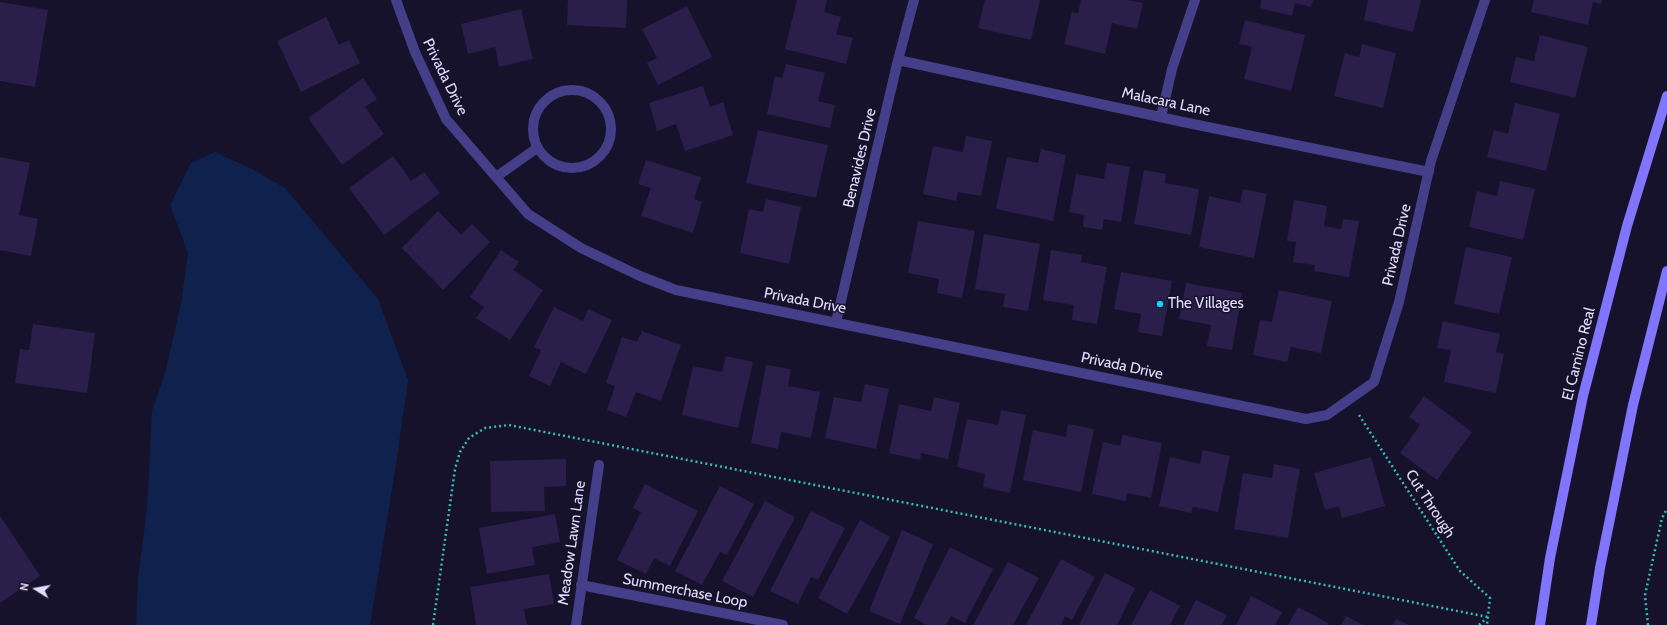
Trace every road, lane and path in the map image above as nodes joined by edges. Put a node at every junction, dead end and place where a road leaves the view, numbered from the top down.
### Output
1 (396, 0) edge
2 (914, 0) edge
3 (1196, 0) edge
4 (1485, 0) edge
5 (898, 60) junction
6 (1667, 96) edge
7 (1161, 117) junction
8 (537, 148) junction
9 (1429, 172) junction
10 (496, 177) junction
11 (1667, 271) edge
12 (836, 322) junction
13 (1349, 400) junction
14 (599, 465) dead end
15 (1667, 509) edge
16 (581, 586) junction
17 (1488, 617) junction
18 (433, 625) edge
19 (576, 625) edge
20 (782, 625) edge
21 (1479, 625) edge
22 (1487, 625) edge
23 (1540, 625) edge
24 (1592, 625) edge
25 (1648, 625) edge

1 - 10 street, Privada Drive
2 - 5 street, Benavides Drive
3 - 7 street
4 - 9 street, Privada Drive
5 - 7 street, Malacara Lane
5 - 12 street, Benavides Drive
6 - 23 main road, El Camino Real
7 - 9 street, Malacara Lane
8 - 8 street
8 - 10 street
9 - 13 street, Privada Drive
10 - 12 street, Privada Drive
11 - 24 main road
12 - 13 street, Privada Drive
13 - 17 path, Cut Through
14 - 16 street, Meadow Lawn Lane
15 - 25 path
16 - 19 street, Meadow Lawn Lane
16 - 20 street, Summerchase Loop
17 - 18 path
17 - 21 path
17 - 22 path, Cut Through

